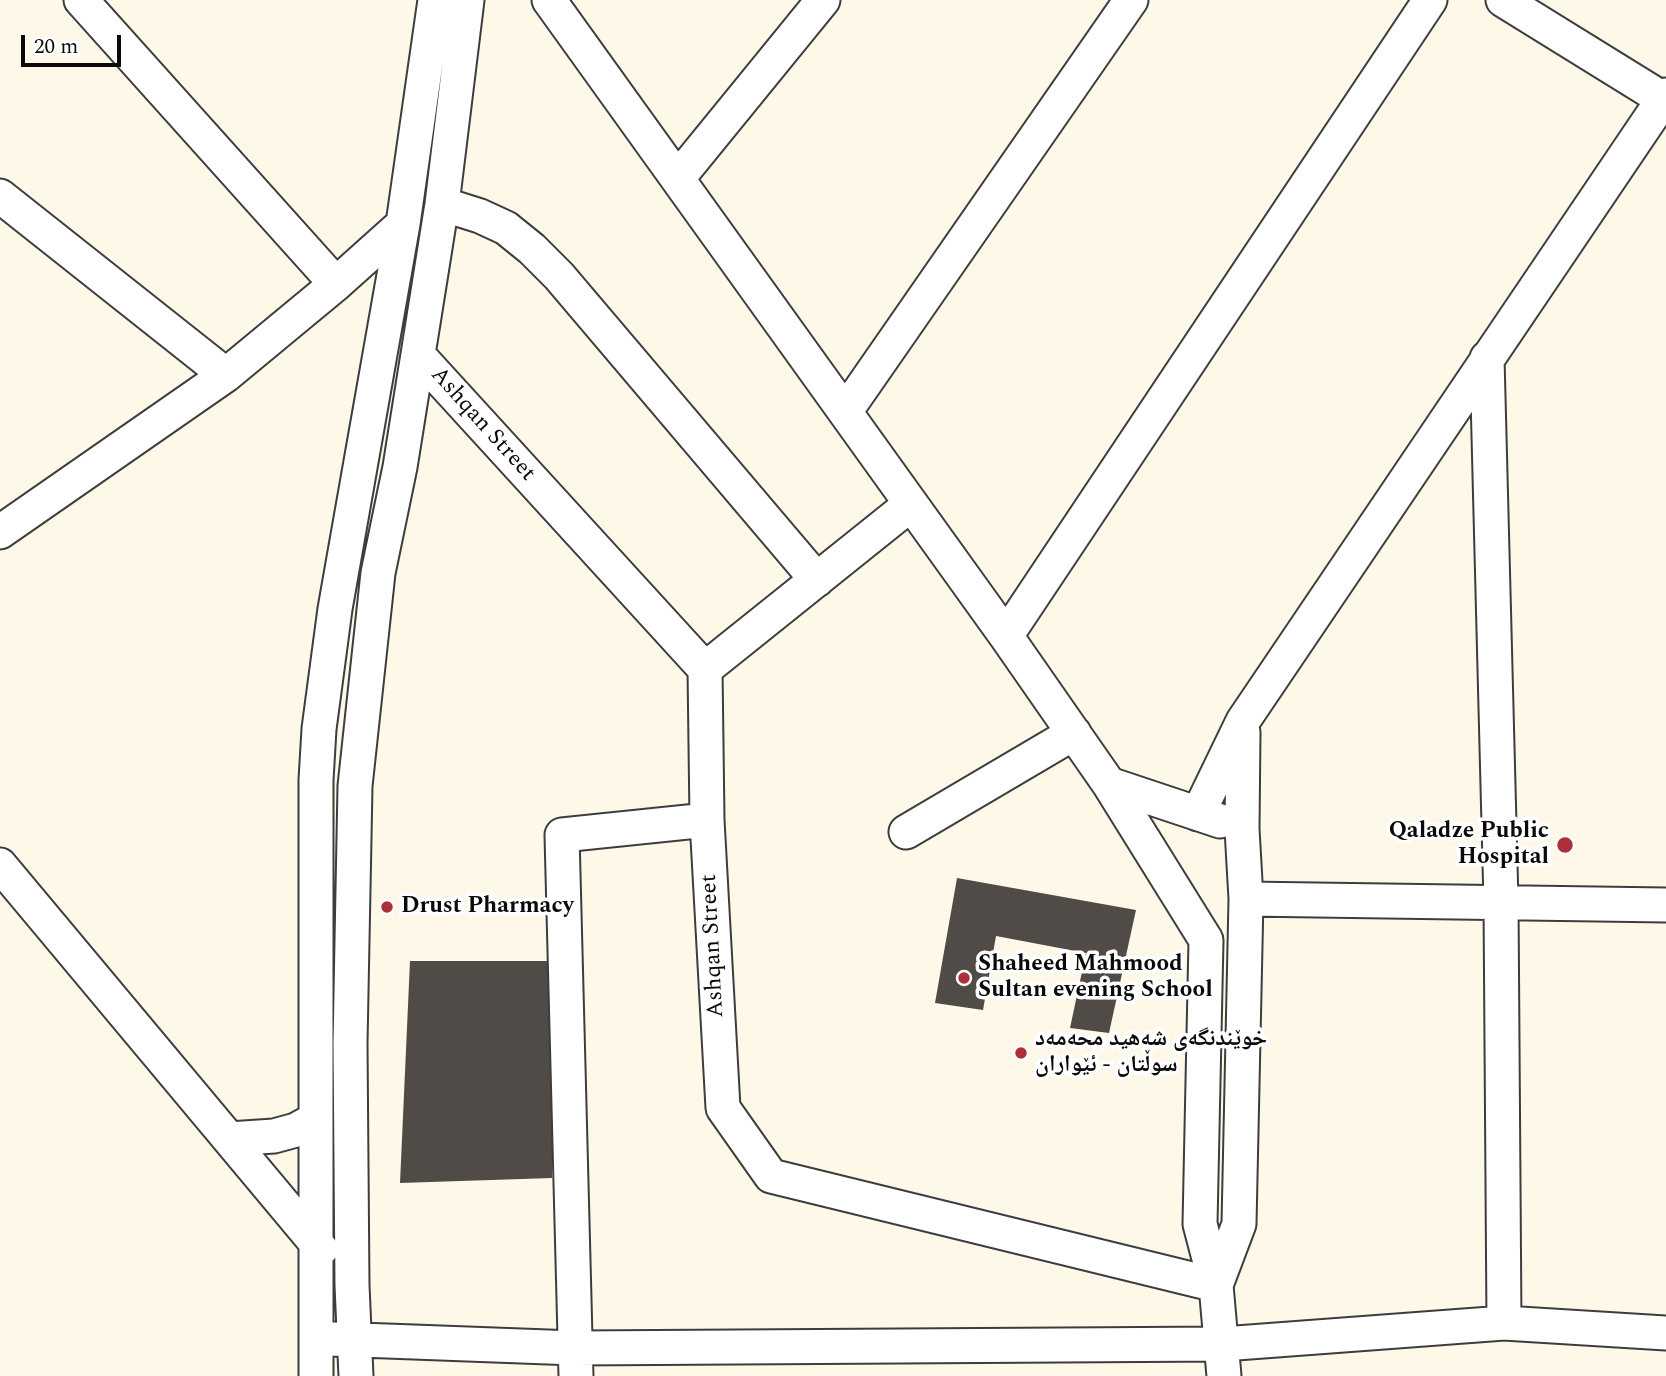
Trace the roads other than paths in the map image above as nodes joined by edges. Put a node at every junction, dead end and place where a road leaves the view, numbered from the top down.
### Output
1 (81, 0) edge
2 (435, 0) edge
3 (467, 0) edge
4 (549, 0) edge
5 (823, 0) edge
6 (1131, 0) edge
7 (1430, 0) edge
8 (1503, 0) edge
9 (1665, 97) edge
10 (678, 178) junction
11 (0, 196) edge
12 (442, 204) junction
13 (403, 224) junction
14 (336, 284) junction
15 (418, 355) junction
16 (1487, 358) junction
17 (226, 374) junction
18 (845, 412) junction
19 (911, 504) junction
20 (0, 532) edge
21 (817, 580) junction
22 (1006, 636) junction
23 (705, 669) junction
24 (1243, 720) junction
25 (1074, 733) junction
26 (1110, 784) junction
27 (1198, 814) junction
28 (707, 820) junction
29 (1242, 829) junction
30 (906, 832) dead end
31 (0, 865) edge
32 (1246, 899) junction
33 (1501, 902) junction
34 (1666, 905) edge
35 (316, 1119) junction
36 (229, 1139) junction
37 (316, 1242) junction
38 (352, 1285) junction
39 (1216, 1285) junction
40 (1504, 1324) junction
41 (1666, 1333) edge
42 (316, 1337) junction
43 (356, 1341) junction
44 (1224, 1360) edge
45 (576, 1362) edge
46 (316, 1376) edge
47 (356, 1376) edge

1 - 14 street
2 - 13 street
3 - 12 street
4 - 10 street
5 - 10 street
6 - 18 street
7 - 22 street
8 - 9 street
9 - 16 street
10 - 18 street
11 - 17 street
12 - 15 street
12 - 21 street
13 - 14 street
13 - 35 street
14 - 17 street
15 - 23 street, Ashqan Street
15 - 38 street
16 - 24 street
16 - 33 street
17 - 20 street
18 - 19 street
19 - 21 street
19 - 22 street
21 - 23 street
22 - 25 street
23 - 28 street, Ashqan Street
24 - 27 street
24 - 29 street
25 - 26 street
25 - 30 street
26 - 27 street
26 - 39 street
27 - 29 street
28 - 39 street, Ashqan Street
28 - 45 street
29 - 32 street
31 - 36 street
32 - 33 street
32 - 39 street
33 - 34 street
33 - 40 street
35 - 36 street
35 - 37 street
36 - 37 street
37 - 38 street
37 - 42 street
38 - 43 street
39 - 44 street
40 - 41 street
40 - 44 street
42 - 43 street
42 - 46 street
43 - 45 street
43 - 47 street
44 - 45 street

